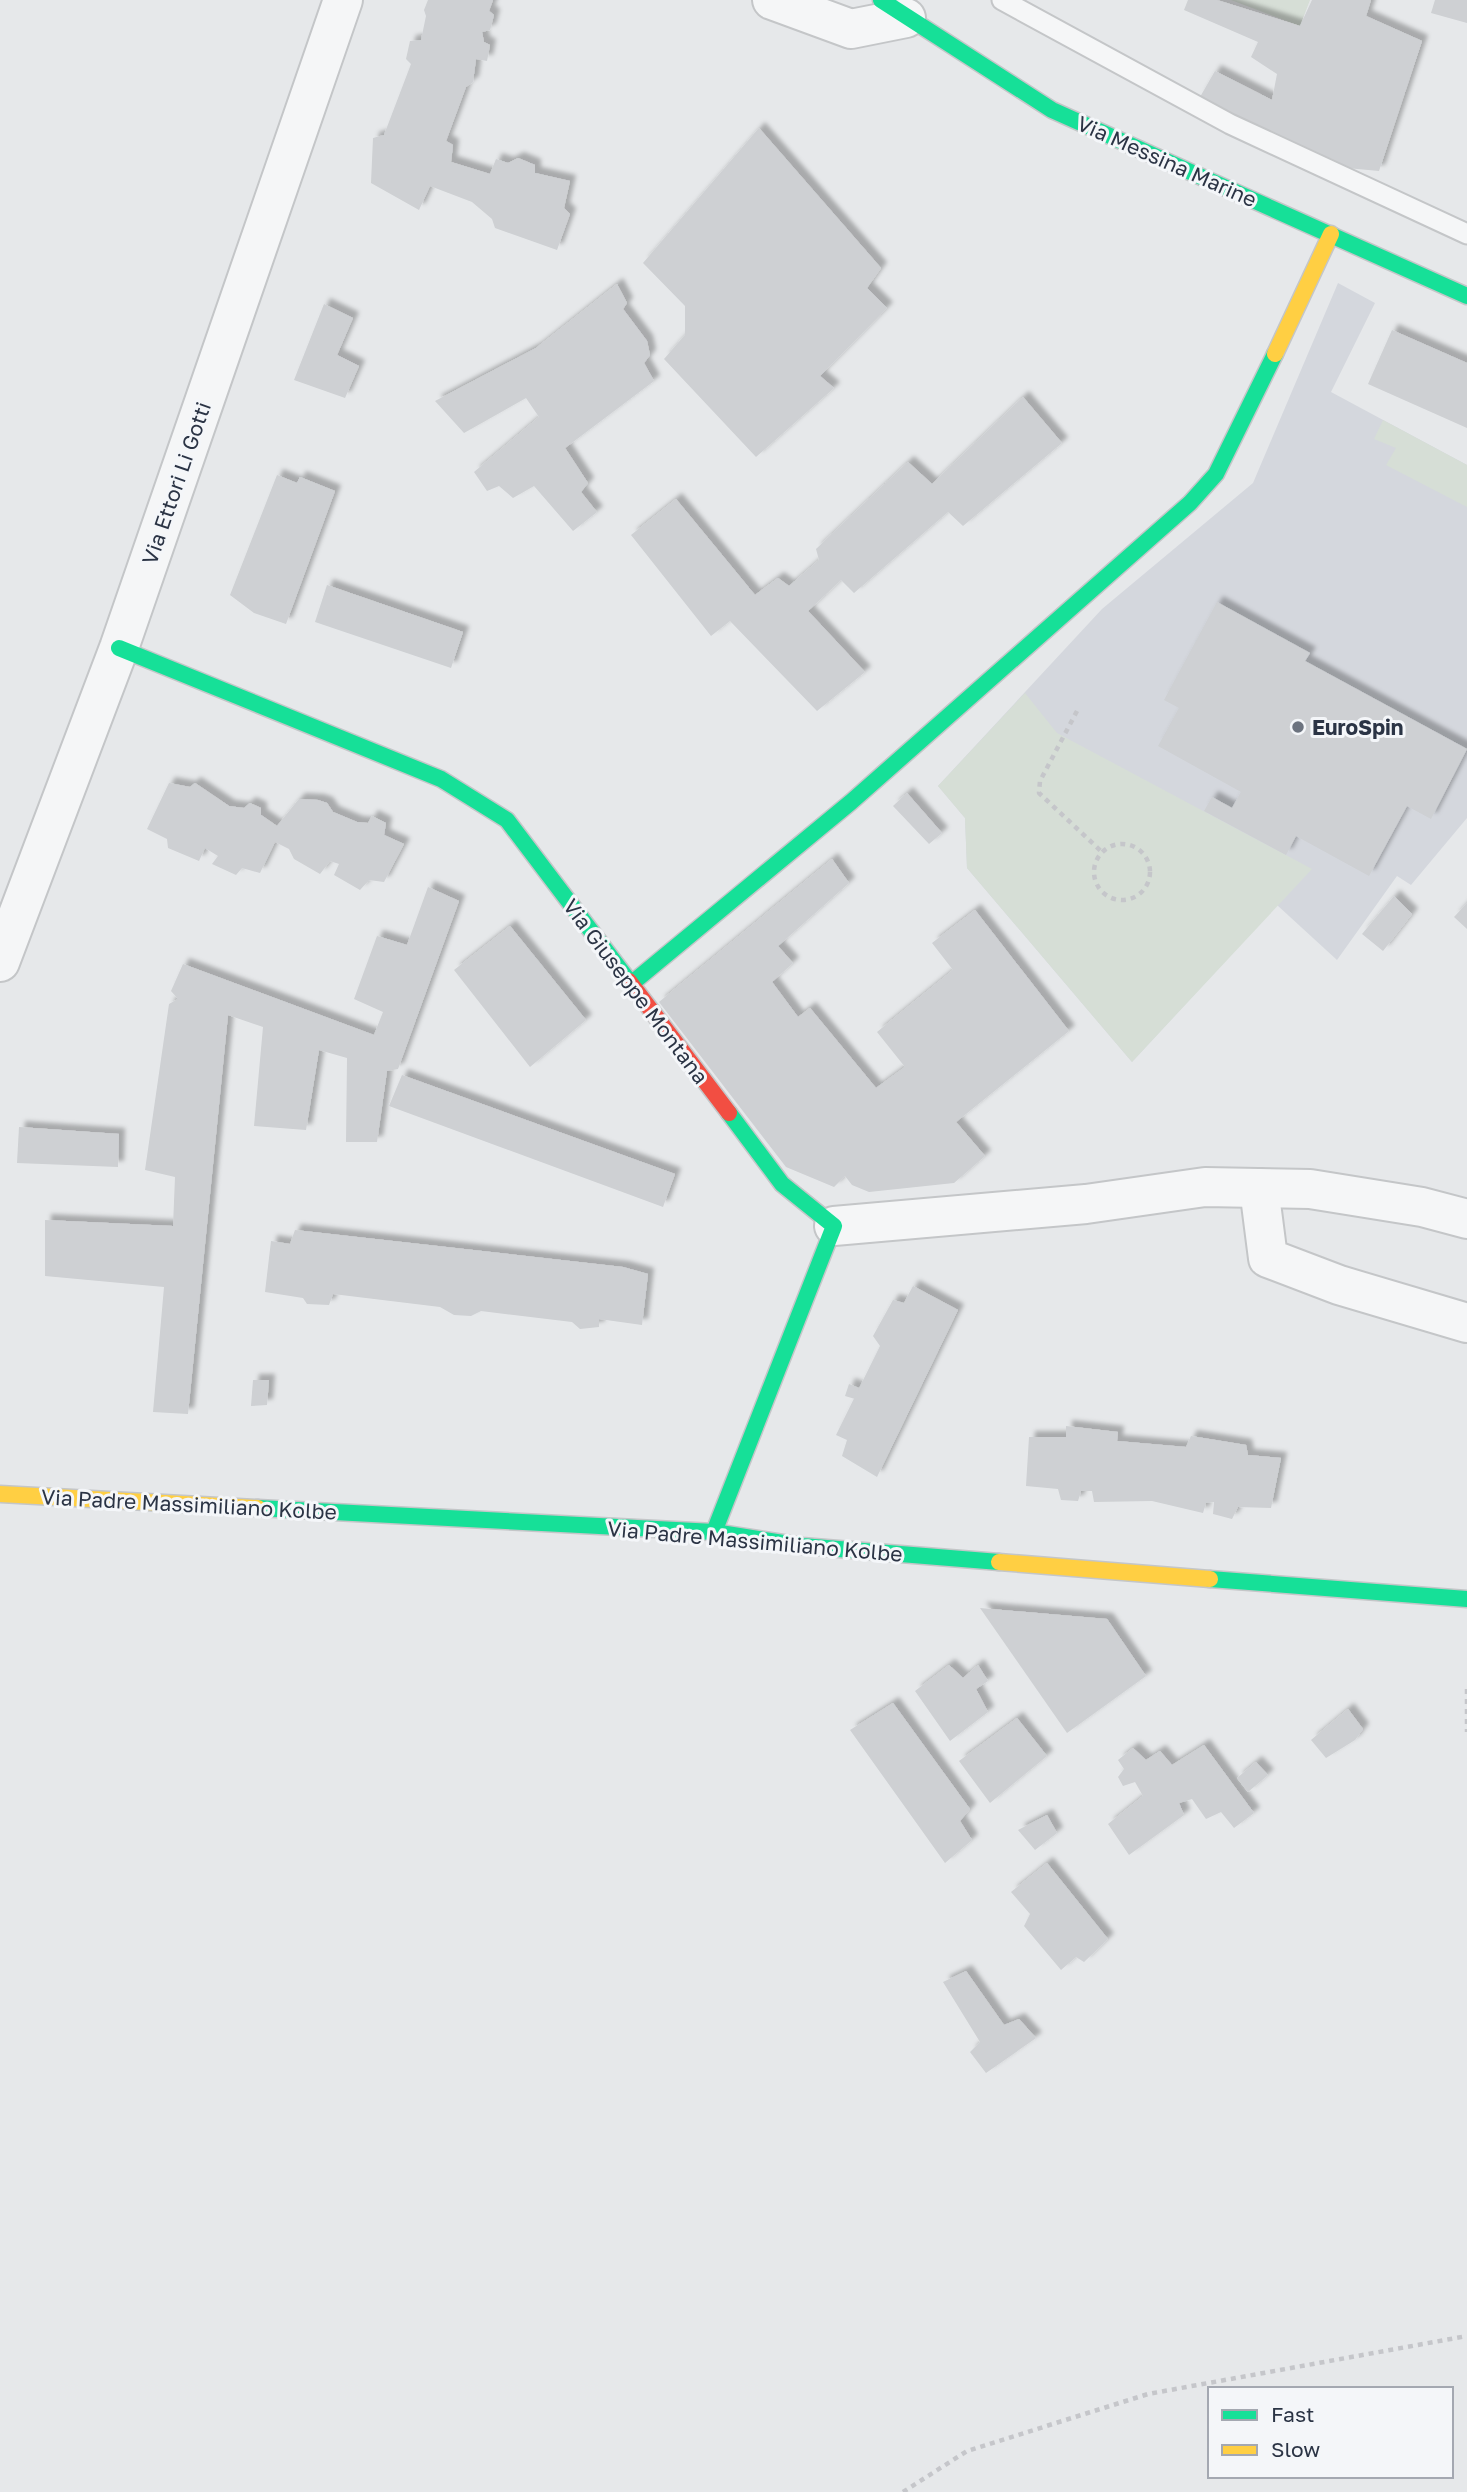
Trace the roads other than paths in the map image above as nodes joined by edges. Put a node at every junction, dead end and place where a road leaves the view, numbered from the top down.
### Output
1 (343, 0) edge
2 (772, 0) edge
3 (1002, 0) edge
4 (894, 9) edge
5 (1332, 234) junction
6 (1467, 234) edge
7 (1467, 296) edge
8 (119, 648) junction
9 (0, 962) edge
10 (631, 984) junction
11 (1259, 1188) junction
12 (1467, 1220) edge
13 (834, 1226) junction
14 (1467, 1323) edge
15 (0, 1494) edge
16 (714, 1532) junction
17 (1467, 1599) edge

1 - 8 street, Via Ettori Li Gotti
2 - 4 street
3 - 6 lane
4 - 5 street, Via Messina Marine
5 - 7 street, Via Messina Marine
5 - 10 street
8 - 9 street, Via Ettori Li Gotti
8 - 10 street, Via Giuseppe Montana
10 - 13 street, Via Giuseppe Montana
11 - 12 street
11 - 13 street
11 - 14 street
13 - 16 street
15 - 16 street, Via Padre Massimiliano Kolbe
16 - 17 street, Via Padre Massimiliano Kolbe

